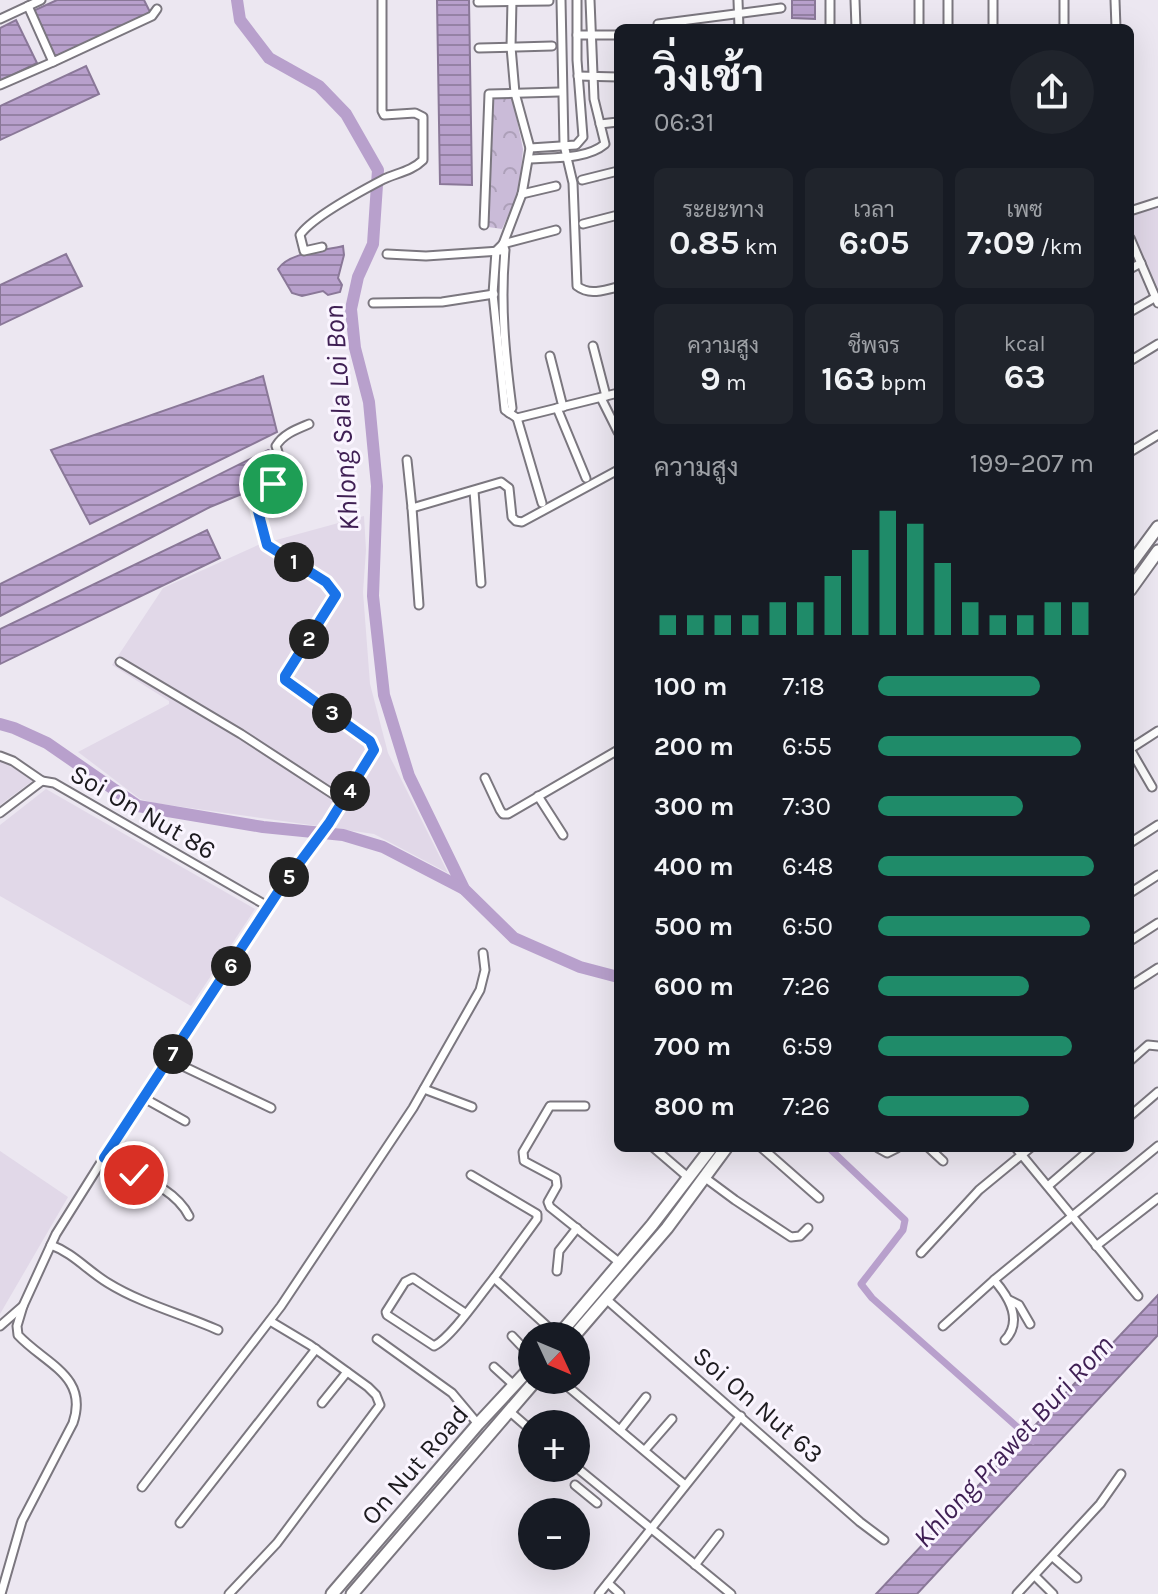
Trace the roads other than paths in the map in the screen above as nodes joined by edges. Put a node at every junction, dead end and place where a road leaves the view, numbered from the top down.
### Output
1 (41, 0) edge
2 (382, 0) edge
3 (561, 0) edge
4 (577, 0) edge
5 (590, 0) edge
6 (738, 0) edge
7 (830, 0) edge
8 (855, 0) edge
9 (919, 0) edge
10 (948, 0) edge
11 (993, 0) edge
12 (1064, 0) edge
13 (1115, 0) edge
14 (512, 1) edge
15 (549, 1) edge
16 (478, 2) dead end
17 (28, 6) junction
18 (781, 8) dead end
19 (157, 9) dead end
20 (739, 13) junction
21 (0, 19) edge
22 (658, 24) dead end
23 (739, 24) edge
24 (830, 24) edge
25 (856, 24) edge
26 (919, 24) edge
27 (948, 24) edge
28 (993, 24) edge
29 (1064, 24) edge
30 (1116, 24) edge
31 (577, 35) junction
32 (592, 35) junction
33 (614, 35) edge
34 (552, 46) dead end
35 (511, 47) junction
36 (479, 48) dead end
37 (53, 62) junction
38 (578, 76) junction
39 (593, 77) junction
40 (614, 77) edge
41 (0, 85) edge
42 (559, 92) dead end
43 (515, 93) junction
44 (614, 122) edge
45 (600, 124) junction
46 (564, 145) junction
47 (530, 148) junction
48 (568, 157) junction
49 (529, 159) junction
50 (614, 172) edge
51 (582, 180) dead end
52 (556, 186) dead end
53 (522, 194) junction
54 (1158, 202) edge
55 (1134, 210) edge
56 (614, 216) edge
57 (583, 224) dead end
58 (484, 225) dead end
59 (556, 230) dead end
60 (322, 247) dead end
61 (501, 249) junction
62 (1134, 250) edge
63 (387, 254) dead end
64 (1141, 263) junction
65 (1134, 267) edge
66 (614, 288) edge
67 (497, 294) junction
68 (1157, 300) edge
69 (373, 303) dead end
70 (1134, 310) edge
71 (1158, 344) edge
72 (593, 346) dead end
73 (550, 356) dead end
74 (1134, 359) edge
75 (614, 394) edge
76 (604, 397) junction
77 (560, 408) junction
78 (513, 416) junction
79 (614, 422) edge
80 (309, 424) dead end
81 (1158, 435) edge
82 (1134, 450) edge
83 (407, 460) dead end
84 (614, 472) edge
85 (586, 478) dead end
86 (474, 491) junction
87 (542, 503) dead end
88 (412, 508) junction
89 (1158, 527) edge
90 (1158, 552) edge
91 (1134, 560) edge
92 (481, 583) dead end
93 (1134, 585) edge
94 (419, 605) dead end
95 (120, 662) dead end
96 (1157, 735) edge
97 (1134, 747) edge
98 (614, 752) edge
99 (0, 756) edge
100 (1134, 756) edge
101 (485, 778) dead end
102 (42, 781) junction
103 (1152, 787) dead end
104 (538, 796) junction
105 (338, 810) junction
106 (0, 813) edge
107 (1158, 825) edge
108 (563, 835) dead end
109 (1134, 840) edge
110 (1158, 875) edge
111 (1134, 890) edge
112 (269, 907) junction
113 (1158, 923) edge
114 (1134, 938) edge
115 (483, 953) dead end
116 (1158, 968) edge
117 (1134, 983) edge
118 (1158, 1046) edge
119 (1134, 1057) edge
120 (170, 1060) junction
121 (424, 1089) junction
122 (1158, 1092) edge
123 (142, 1097) junction
124 (585, 1106) dead end
125 (472, 1107) dead end
126 (271, 1108) dead end
127 (1134, 1113) edge
128 (185, 1121) dead end
129 (1158, 1146) edge
130 (659, 1152) edge
131 (708, 1152) edge
132 (723, 1152) edge
133 (767, 1152) edge
134 (933, 1152) edge
135 (1019, 1152) edge
136 (1087, 1152) edge
137 (104, 1158) junction
138 (943, 1161) dead end
139 (471, 1175) dead end
140 (704, 1177) junction
141 (689, 1178) junction
142 (1048, 1186) junction
143 (819, 1198) dead end
144 (1158, 1198) edge
145 (189, 1216) dead end
146 (1072, 1216) junction
147 (577, 1228) junction
148 (808, 1228) dead end
149 (51, 1245) junction
150 (1096, 1246) junction
151 (921, 1253) dead end
152 (620, 1263) junction
153 (557, 1271) dead end
154 (494, 1278) junction
155 (994, 1280) junction
156 (1138, 1296) dead end
157 (606, 1299) junction
158 (1009, 1300) junction
159 (23, 1306) junction
160 (465, 1313) junction
161 (270, 1321) junction
162 (543, 1322) edge
163 (570, 1322) edge
164 (586, 1322) edge
165 (1030, 1324) dead end
166 (943, 1326) dead end
167 (0, 1327) edge
168 (218, 1330) dead end
169 (18, 1335) junction
170 (512, 1336) dead end
171 (377, 1339) dead end
172 (1005, 1340) dead end
173 (518, 1342) edge
174 (316, 1349) junction
175 (494, 1367) dead end
176 (347, 1372) junction
177 (518, 1382) edge
178 (515, 1386) junction
179 (524, 1394) edge
180 (577, 1394) edge
181 (646, 1397) dead end
182 (322, 1403) dead end
183 (498, 1403) junction
184 (509, 1411) junction
185 (741, 1416) junction
186 (518, 1419) edge
187 (672, 1419) dead end
188 (478, 1424) junction
189 (620, 1430) junction
190 (645, 1450) junction
191 (1121, 1474) dead end
192 (590, 1479) edge
193 (594, 1482) junction
194 (575, 1485) dead end
195 (685, 1485) junction
196 (142, 1487) dead end
197 (585, 1493) junction
198 (597, 1503) dead end
199 (180, 1523) dead end
200 (394, 1523) junction
201 (651, 1529) junction
202 (405, 1533) junction
203 (719, 1534) dead end
204 (884, 1540) dead end
205 (1053, 1557) junction
206 (695, 1565) junction
207 (1035, 1576) junction
208 (1077, 1578) dead end
209 (608, 1583) junction
210 (1, 1594) edge
211 (229, 1594) edge
212 (332, 1594) edge
213 (352, 1594) edge
214 (599, 1594) edge
215 (620, 1594) edge
216 (731, 1594) edge
217 (1017, 1594) edge
218 (1053, 1594) edge

1 - 17 street
2 - 60 street
3 - 46 street
4 - 31 street
5 - 32 street
6 - 20 street
7 - 24 street
8 - 25 street
9 - 26 street
10 - 27 street
11 - 28 street
12 - 29 street
13 - 30 street
14 - 15 street
14 - 16 street
14 - 35 street
17 - 21 street
17 - 37 street
18 - 20 street
19 - 37 street
20 - 22 street
20 - 23 street
31 - 32 street
31 - 38 street
32 - 33 street
32 - 39 street
34 - 35 street
35 - 36 street
35 - 43 street
37 - 41 street
38 - 39 street
38 - 46 street
39 - 40 street
39 - 45 street
42 - 43 street
43 - 47 street
43 - 58 street
44 - 45 street
45 - 48 street
46 - 47 street
46 - 48 street
47 - 49 street
48 - 49 street
48 - 66 street
49 - 53 street
50 - 51 street
52 - 53 street
53 - 61 street
54 - 55 street
56 - 57 street
59 - 61 street
61 - 63 street
61 - 67 street
62 - 64 street
64 - 65 street
64 - 68 street
67 - 69 street
67 - 78 street
68 - 70 street
71 - 74 street
72 - 76 street
73 - 77 street
75 - 76 street
76 - 77 street
76 - 79 street
77 - 78 street
77 - 85 street
78 - 87 street
80 - 105 street
81 - 82 street
83 - 88 street
84 - 86 street
86 - 88 street
86 - 92 street
88 - 94 street
89 - 91 main road
90 - 93 main road
95 - 105 street
96 - 97 street
98 - 104 street
99 - 102 street
100 - 103 street
101 - 104 street
102 - 106 street, Soi On Nut 86
102 - 112 street, Soi On Nut 86
104 - 108 street
105 - 112 street
107 - 109 street
110 - 111 street
112 - 120 street
113 - 114 street
115 - 121 street
116 - 117 street
118 - 119 street
120 - 123 street
120 - 126 street
121 - 125 street
121 - 161 street
122 - 127 street
123 - 128 street
123 - 137 street
124 - 147 street
129 - 146 street
130 - 141 street
131 - 141 main road
132 - 140 main road
133 - 143 street
134 - 138 street
135 - 142 street
135 - 151 street
136 - 142 street
137 - 145 street
137 - 149 street
139 - 154 street
140 - 148 street
140 - 157 main road
141 - 152 main road
142 - 146 street
144 - 150 street
146 - 150 street
146 - 155 street
147 - 152 street
147 - 153 street
149 - 159 street
149 - 168 street
150 - 156 street
152 - 163 main road
154 - 160 street
154 - 162 street
155 - 158 street
155 - 166 street
157 - 164 main road
157 - 185 street, Soi On Nut 63
158 - 165 street
158 - 172 street
159 - 167 street
159 - 169 street
160 - 160 street
161 - 174 street
161 - 196 street
167 - 169 street
169 - 210 street
170 - 173 street
171 - 188 street
174 - 176 street
174 - 199 street
175 - 178 street
176 - 182 street
176 - 211 street
177 - 178 main road, On Nut Road
178 - 183 main road, On Nut Road
179 - 184 main road, On Nut Road
180 - 189 street
181 - 189 street
183 - 184 main road
183 - 188 main road, On Nut Road
184 - 186 street
184 - 202 main road, On Nut Road
185 - 195 street
185 - 204 street, Soi On Nut 63
187 - 190 street
188 - 200 main road, On Nut Road
189 - 190 street
190 - 195 street
191 - 205 street
192 - 193 street
193 - 197 street
193 - 201 street
194 - 197 street
195 - 201 street
197 - 198 street
200 - 202 main road
200 - 212 main road, On Nut Road
201 - 206 street
201 - 209 street
202 - 213 main road, On Nut Road
203 - 206 street
205 - 207 street
205 - 208 street
206 - 216 street
207 - 217 street
207 - 218 street
209 - 214 street
209 - 215 street

